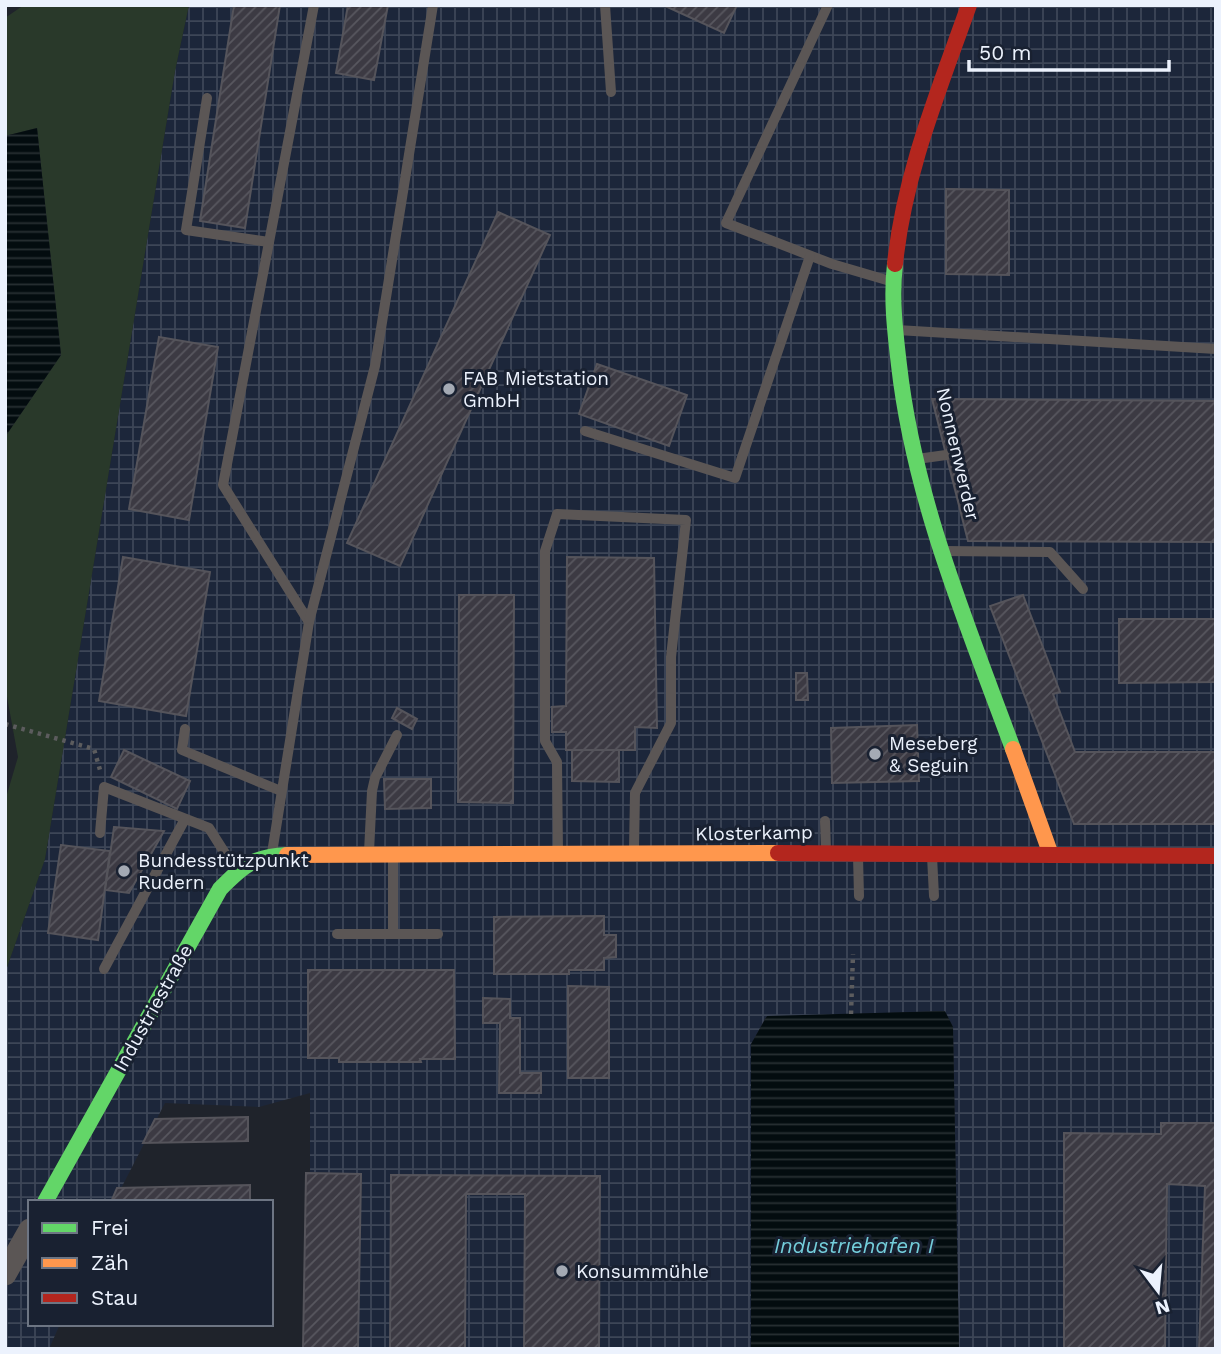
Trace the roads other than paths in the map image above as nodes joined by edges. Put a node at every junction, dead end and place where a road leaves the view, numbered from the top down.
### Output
1 (314, 5) edge
2 (433, 5) edge
3 (605, 5) edge
4 (828, 5) edge
5 (969, 5) edge
6 (611, 92) dead end
7 (207, 98) dead end
8 (269, 242) junction
9 (810, 256) junction
10 (893, 282) junction
11 (895, 330) junction
12 (1216, 349) edge
13 (584, 431) dead end
14 (946, 455) dead end
15 (914, 459) junction
16 (941, 551) junction
17 (1083, 589) dead end
18 (309, 622) junction
19 (185, 729) dead end
20 (397, 735) dead end
21 (281, 791) junction
22 (185, 819) junction
23 (825, 821) dead end
24 (100, 833) dead end
25 (826, 853) junction
26 (858, 853) junction
27 (932, 853) junction
28 (369, 854) junction
29 (393, 854) junction
30 (558, 854) junction
31 (634, 854) junction
32 (1051, 855) junction
33 (272, 856) junction
34 (1216, 856) edge
35 (236, 870) junction
36 (859, 896) dead end
37 (934, 896) dead end
38 (337, 934) dead end
39 (393, 934) junction
40 (438, 934) dead end
41 (104, 969) dead end
42 (47, 1200) edge
43 (28, 1234) edge
44 (5, 1274) edge

1 - 8 lane
2 - 18 lane
3 - 6 lane
4 - 9 lane
5 - 10 street
7 - 8 lane
8 - 18 lane
9 - 10 lane
9 - 13 lane
10 - 11 street
11 - 12 lane
11 - 15 street
14 - 15 lane
15 - 16 street
16 - 17 lane
16 - 32 street
18 - 21 lane
19 - 21 lane
20 - 28 lane
21 - 33 lane
22 - 24 lane
22 - 35 lane
22 - 41 lane
23 - 25 lane
25 - 26 street, Klosterkamp
25 - 31 street, Klosterkamp
26 - 27 street, Klosterkamp
26 - 36 lane
27 - 32 street, Klosterkamp
27 - 37 lane
28 - 29 street, Klosterkamp
28 - 33 street, Klosterkamp
29 - 30 street, Klosterkamp
29 - 39 lane
30 - 31 street, Klosterkamp
30 - 31 lane
32 - 34 street, Klosterkamp
33 - 35 street
35 - 42 street, Industriestraße
38 - 39 lane
39 - 40 lane
43 - 44 street

